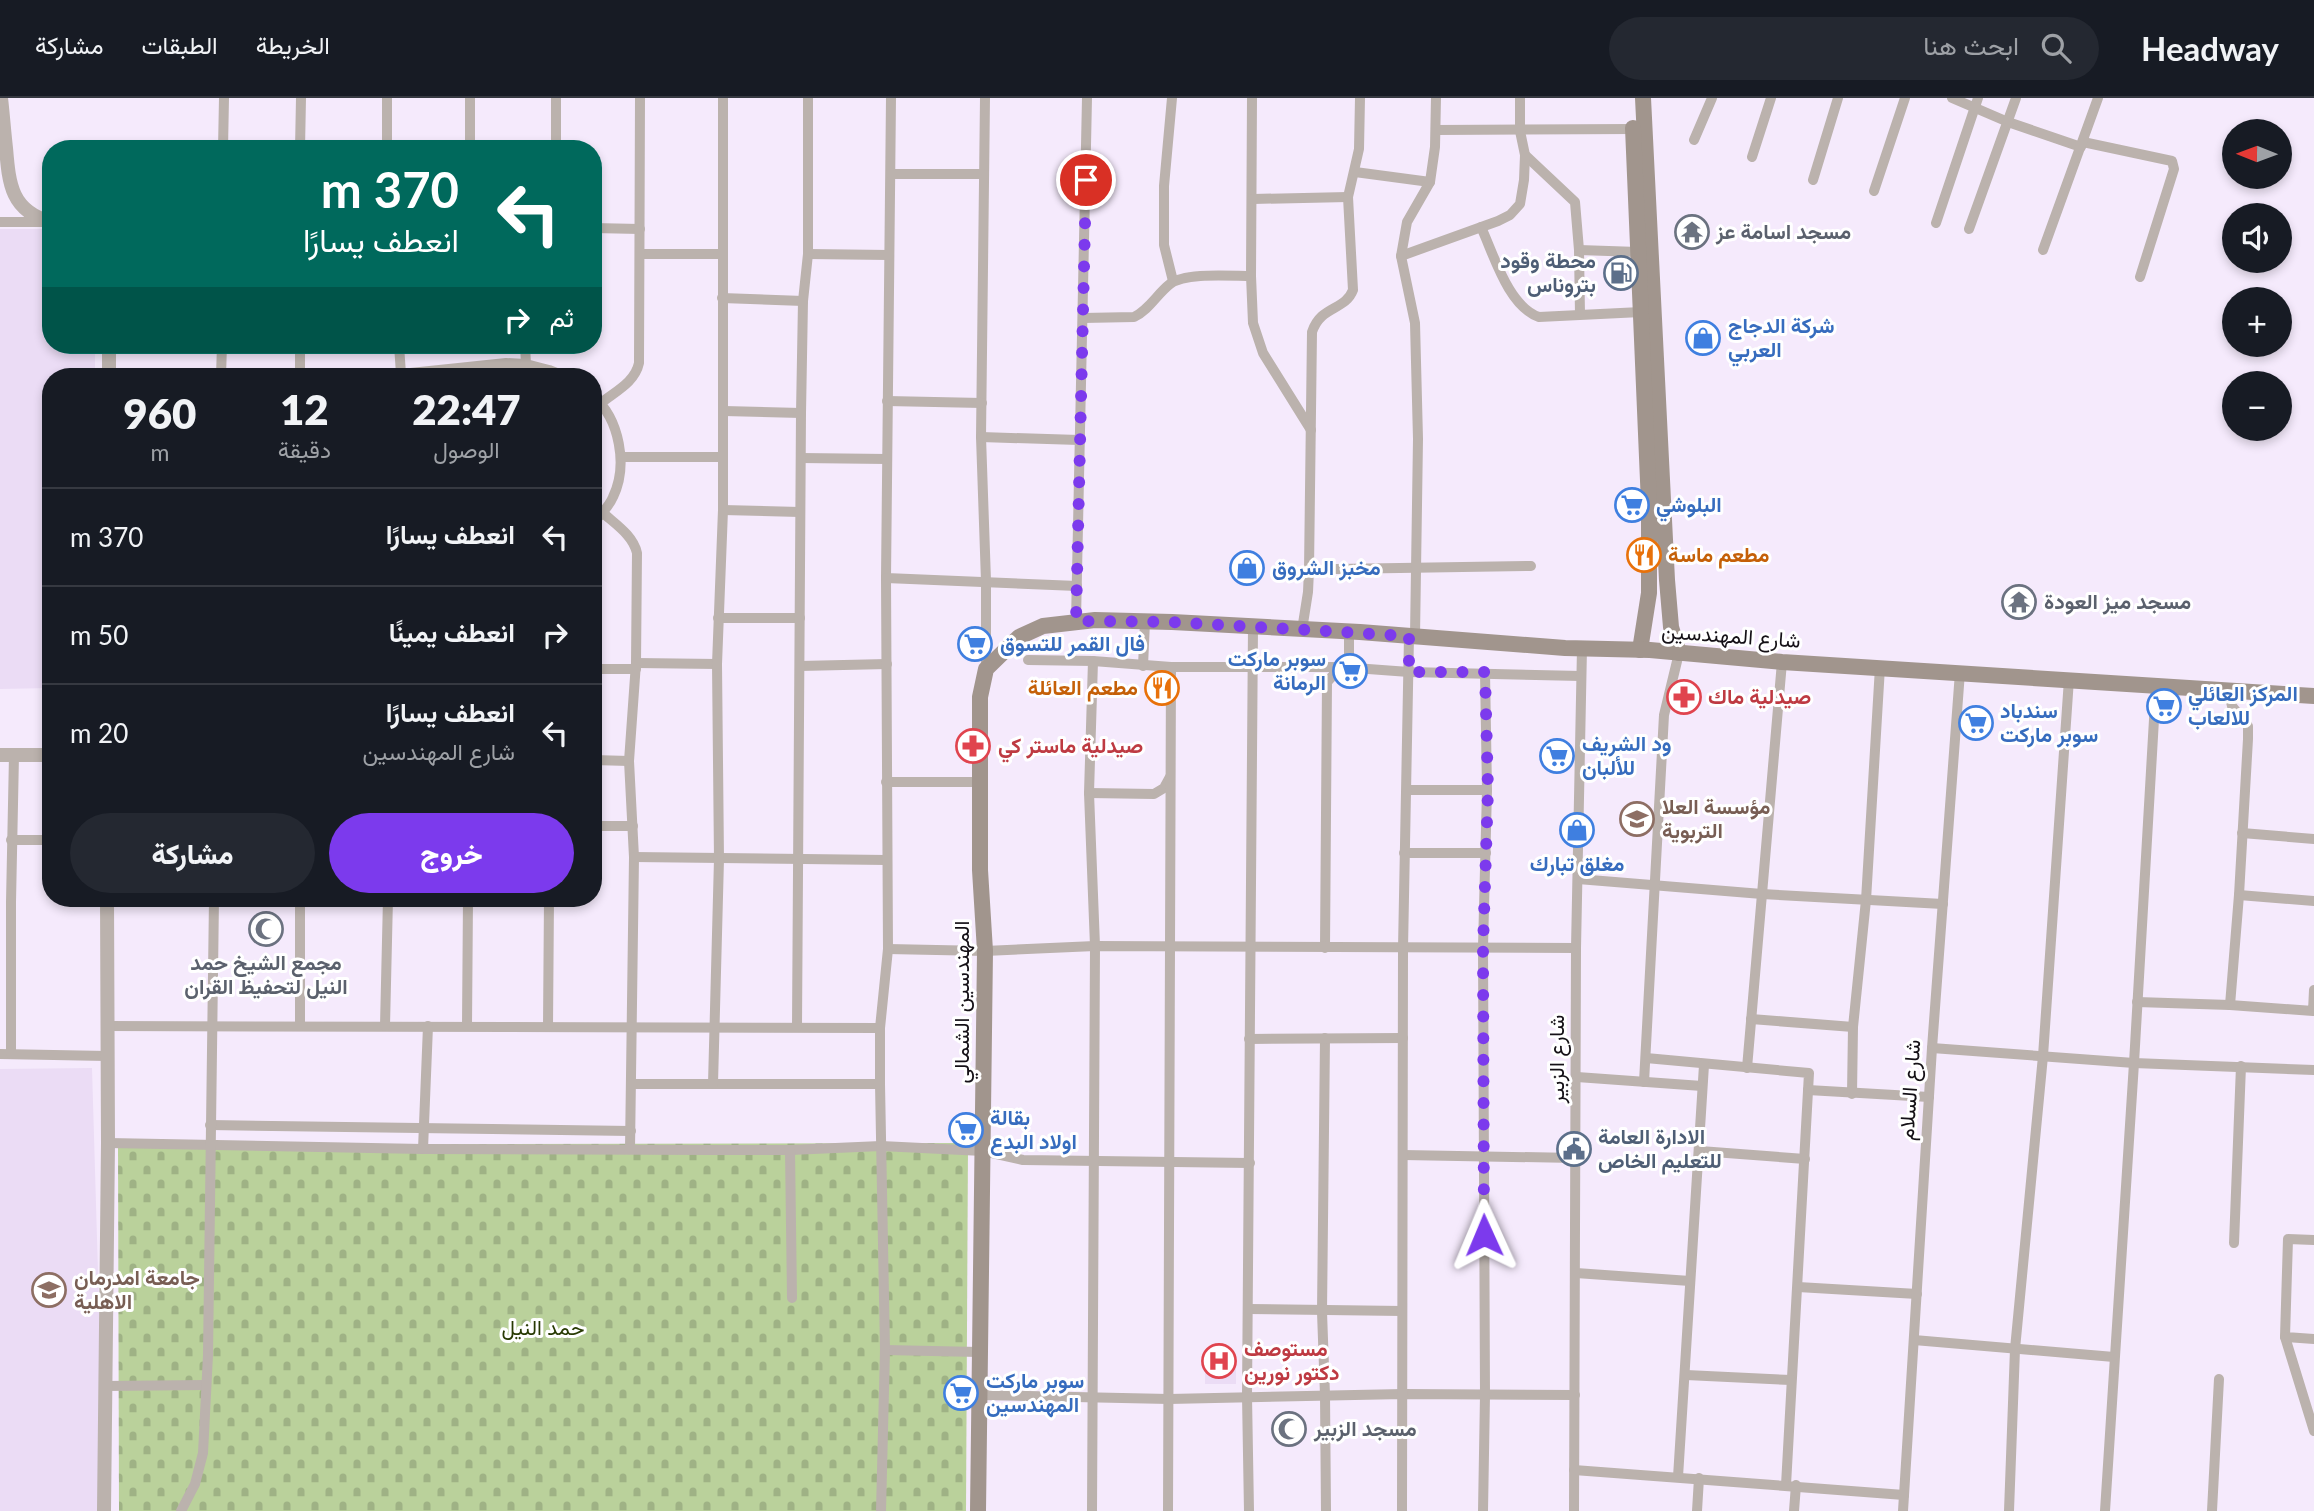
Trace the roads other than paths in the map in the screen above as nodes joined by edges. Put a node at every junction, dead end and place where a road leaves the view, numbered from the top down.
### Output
1 (1, 98) edge
2 (224, 98) edge
3 (301, 98) edge
4 (387, 98) edge
5 (470, 98) edge
6 (556, 98) edge
7 (640, 98) edge
8 (723, 98) edge
9 (808, 98) edge
10 (891, 98) edge
11 (985, 98) edge
12 (1087, 98) edge
13 (1172, 98) edge
14 (1252, 98) edge
15 (1360, 98) edge
16 (1436, 98) edge
17 (1520, 98) edge
18 (1632, 98) edge
19 (1643, 98) edge
20 (1712, 98) edge
21 (1772, 98) edge
22 (1838, 98) edge
23 (1905, 98) edge
24 (1952, 98) edge
25 (2016, 98) edge
26 (2098, 98) edge
27 (1976, 103) edge
28 (2008, 122) junction
29 (1633, 129) junction
30 (1436, 130) junction
31 (1520, 131) junction
32 (223, 140) edge
33 (300, 140) edge
34 (387, 140) edge
35 (470, 140) edge
36 (556, 140) edge
37 (1694, 140) dead end
38 (2082, 145) junction
39 (1525, 155) junction
40 (1752, 157) dead end
41 (1355, 172) junction
42 (891, 174) junction
43 (984, 174) junction
44 (1812, 180) dead end
45 (1430, 182) junction
46 (1874, 191) dead end
47 (1348, 197) junction
48 (1253, 199) junction
49 (42, 219) edge
50 (0, 222) edge
51 (42, 222) edge
52 (1936, 223) dead end
53 (1481, 227) junction
54 (602, 228) edge
55 (640, 229) junction
56 (1969, 229) dead end
57 (1579, 250) junction
58 (2043, 250) dead end
59 (1639, 252) junction
60 (641, 254) junction
61 (722, 254) junction
62 (808, 254) junction
63 (889, 255) junction
64 (1401, 256) junction
65 (1251, 276) junction
66 (1646, 276) junction
67 (2140, 277) dead end
68 (1173, 281) junction
69 (722, 298) junction
70 (803, 301) junction
71 (1641, 313) junction
72 (1580, 314) junction
73 (1083, 318) junction
74 (525, 354) edge
75 (526, 364) junction
76 (462, 368) edge
77 (541, 368) edge
78 (602, 396) edge
79 (887, 401) junction
80 (982, 403) junction
81 (602, 408) edge
82 (724, 411) junction
83 (801, 413) junction
84 (1311, 430) junction
85 (981, 437) junction
86 (1653, 438) junction
87 (1079, 440) junction
88 (621, 457) junction
89 (723, 457) junction
90 (801, 458) junction
91 (887, 459) junction
92 (723, 510) junction
93 (602, 512) joint
94 (800, 512) junction
95 (1531, 566) dead end
96 (1418, 567) junction
97 (1336, 569) dead end
98 (886, 578) junction
99 (986, 582) junction
100 (1077, 586) junction
101 (718, 618) junction
102 (800, 618) junction
103 (1076, 621) junction
104 (1145, 622) junction
105 (1253, 626) junction
106 (1302, 630) junction
107 (1349, 631) junction
108 (1412, 636) junction
109 (1582, 648) junction
110 (1640, 650) junction
111 (1679, 653) junction
112 (1028, 660) dead end
113 (1093, 661) junction
114 (1782, 662) junction
115 (717, 664) junction
116 (887, 664) junction
117 (636, 666) junction
118 (800, 666) junction
119 (1143, 666) junction
120 (1171, 667) junction
121 (1341, 667) junction
122 (1880, 667) junction
123 (602, 668) edge
124 (986, 669) junction
125 (1252, 669) junction
126 (1409, 672) junction
127 (1485, 672) junction
128 (1961, 673) junction
129 (1581, 676) junction
130 (2069, 679) junction
131 (2156, 685) junction
132 (2228, 690) junction
133 (2314, 696) edge
134 (7, 755) edge
135 (42, 755) edge
136 (602, 760) edge
137 (629, 761) junction
138 (1170, 777) junction
139 (886, 782) junction
140 (979, 782) junction
141 (1407, 790) junction
142 (1488, 790) junction
143 (1089, 793) junction
144 (602, 826) edge
145 (633, 826) junction
146 (2242, 834) junction
147 (2314, 839) edge
148 (11, 840) junction
149 (42, 840) edge
150 (1404, 853) junction
151 (1486, 853) junction
152 (634, 857) junction
153 (719, 859) junction
154 (799, 859) junction
155 (887, 860) junction
156 (1578, 879) junction
157 (1656, 886) junction
158 (1762, 894) junction
159 (2239, 895) junction
160 (1866, 900) junction
161 (2314, 901) edge
162 (5, 902) edge
163 (1942, 904) junction
164 (107, 907) edge
165 (214, 907) edge
166 (300, 907) edge
167 (388, 907) edge
168 (468, 907) edge
169 (549, 907) edge
170 (1095, 946) junction
171 (1168, 946) junction
172 (1249, 947) junction
173 (1483, 947) junction
174 (1325, 948) junction
175 (1403, 948) junction
176 (1576, 948) junction
177 (888, 949) junction
178 (985, 951) junction
179 (2314, 990) edge
180 (2137, 1002) junction
181 (2230, 1004) junction
182 (1751, 1019) junction
183 (107, 1026) junction
184 (211, 1026) junction
185 (300, 1026) junction
186 (385, 1026) junction
187 (428, 1026) junction
188 (467, 1026) junction
189 (632, 1026) junction
190 (548, 1027) junction
191 (715, 1027) junction
192 (797, 1027) junction
193 (1853, 1027) junction
194 (880, 1028) junction
195 (1325, 1038) junction
196 (1403, 1038) junction
197 (1249, 1039) junction
198 (1932, 1048) junction
199 (6, 1054) edge
200 (107, 1056) junction
201 (2043, 1056) junction
202 (1646, 1058) junction
203 (2134, 1063) junction
204 (1704, 1065) junction
205 (2241, 1066) junction
206 (1747, 1068) junction
207 (2314, 1070) edge
208 (1577, 1077) junction
209 (1644, 1082) junction
210 (632, 1084) junction
211 (713, 1084) junction
212 (880, 1084) junction
213 (1702, 1086) junction
214 (1808, 1090) junction
215 (1852, 1094) junction
216 (1929, 1097) junction
217 (210, 1125) junction
218 (423, 1130) junction
219 (631, 1131) junction
220 (108, 1143) junction
221 (209, 1144) junction
222 (881, 1146) junction
223 (423, 1149) junction
224 (630, 1149) junction
225 (790, 1150) junction
226 (983, 1151) junction
227 (1700, 1151) junction
228 (1403, 1155) junction
229 (1483, 1156) junction
230 (1576, 1158) junction
231 (1805, 1159) junction
232 (1168, 1161) junction
233 (1094, 1162) junction
234 (1250, 1163) junction
235 (2314, 1240) edge
236 (2234, 1243) dead end
237 (1576, 1273) junction
238 (1690, 1281) junction
239 (1798, 1287) junction
240 (1917, 1294) junction
241 (792, 1298) dead end
242 (1249, 1310) junction
243 (1402, 1311) junction
244 (1322, 1312) junction
245 (2285, 1337) junction
246 (2314, 1339) edge
247 (1914, 1340) junction
248 (2015, 1349) junction
249 (885, 1350) junction
250 (979, 1352) junction
251 (2114, 1357) junction
252 (1686, 1375) junction
253 (2219, 1379) dead end
254 (1791, 1380) junction
255 (205, 1385) junction
256 (104, 1386) junction
257 (1403, 1394) junction
258 (979, 1395) junction
259 (1325, 1395) junction
260 (1485, 1395) junction
261 (1575, 1395) junction
262 (1247, 1396) junction
263 (1092, 1397) junction
264 (1169, 1399) junction
265 (2314, 1431) edge
266 (1574, 1470) junction
267 (1678, 1477) junction
268 (1699, 1478) junction
269 (1791, 1485) junction
270 (1904, 1495) junction
271 (104, 1511) edge
272 (181, 1511) edge
273 (881, 1511) edge
274 (978, 1511) edge
275 (1092, 1511) edge
276 (1168, 1511) edge
277 (1249, 1511) edge
278 (1326, 1511) edge
279 (1402, 1511) edge
280 (1483, 1511) edge
281 (1574, 1511) edge
282 (1697, 1511) edge
283 (1794, 1511) edge
284 (1903, 1511) edge
285 (2009, 1511) edge
286 (2105, 1511) edge
287 (2211, 1511) edge

1 - 49 street
2 - 32 street
3 - 33 street
4 - 34 street
5 - 35 street
6 - 36 street
7 - 55 street
8 - 61 street
9 - 62 street
10 - 42 street
11 - 43 street
12 - 73 street
13 - 68 street
14 - 48 street
15 - 41 street
16 - 30 street
17 - 31 street
18 - 29 main road
19 - 66 main road
20 - 37 street
21 - 40 street
22 - 44 street
23 - 46 street
24 - 27 street
25 - 28 street
26 - 38 street
27 - 28 street
27 - 52 street
28 - 38 street
28 - 56 street
29 - 31 street
29 - 59 main road
30 - 31 street
30 - 45 street
31 - 39 street
38 - 58 street
38 - 67 street
39 - 53 street
39 - 57 street
41 - 45 street
41 - 47 street
42 - 43 street
42 - 63 street
43 - 80 street
45 - 64 street
47 - 48 street
47 - 84 street
48 - 65 street
50 - 51 street
53 - 64 street
53 - 72 street
54 - 55 street
55 - 60 street
57 - 59 street
57 - 72 street
59 - 66 main road
60 - 61 street
60 - 78 street
61 - 69 street
62 - 63 street
62 - 70 street
63 - 79 street
64 - 96 street
65 - 68 street
65 - 84 street
66 - 71 main road
66 - 86 main road
68 - 73 street
69 - 70 street
69 - 82 street
70 - 83 street
71 - 72 street
71 - 86 main road
73 - 87 street
74 - 75 street
75 - 76 street
75 - 77 street
79 - 80 street
79 - 91 street
80 - 85 street
81 - 88 street
82 - 83 street
82 - 89 street
83 - 90 street
84 - 106 street
85 - 87 street
85 - 99 street
86 - 110 main road
86 - 111 main road
87 - 100 street
88 - 89 street
88 - 93 street
89 - 92 street
90 - 91 street
90 - 94 street
91 - 98 street
92 - 94 street
92 - 101 street
93 - 117 street
94 - 102 street
95 - 96 street
96 - 97 street
96 - 108 street
98 - 99 street
98 - 116 street
99 - 100 street
99 - 124 street
100 - 103 street
101 - 102 street
101 - 115 street
102 - 118 street
103 - 104 main road
103 - 124 main road
104 - 105 main road, شارع المهندسين
104 - 119 street
105 - 106 main road, شارع المهندسين
105 - 125 street
106 - 107 main road, شارع المهندسين
107 - 108 main road, شارع المهندسين
107 - 121 street
108 - 109 main road, شارع المهندسين
108 - 126 street
109 - 110 main road, شارع المهندسين
109 - 129 street, شارع الزبير
110 - 111 main road, شارع المهندسين
111 - 114 main road, شارع المهندسين
111 - 157 street
112 - 113 street
113 - 119 street
113 - 143 street
114 - 122 main road, شارع المهندسين
114 - 158 street
115 - 117 street
115 - 153 street
116 - 118 street
116 - 139 street
117 - 123 street
117 - 137 street
118 - 154 street
119 - 120 street
120 - 125 street
120 - 138 street
121 - 125 street
121 - 126 street
121 - 174 street
122 - 128 main road, شارع المهندسين
122 - 160 street
124 - 140 main road, المهندسين الشمالي
125 - 172 street
126 - 127 street
126 - 141 street
127 - 129 street
127 - 142 street
128 - 130 main road, شارع المهندسين
128 - 163 street, شارع السلام
129 - 156 street, شارع الزبير
130 - 131 main road, شارع المهندسين
130 - 201 street
131 - 132 main road, شارع المهندسين
131 - 180 street
132 - 133 main road, شارع المهندسين
132 - 146 street
134 - 135 street
134 - 148 street
136 - 137 street
137 - 145 street
138 - 143 street
138 - 171 street
139 - 140 street
139 - 155 street
140 - 178 main road, المهندسين الشمالي
141 - 142 street
141 - 150 street
142 - 151 street
143 - 170 street
144 - 145 street
145 - 152 street
146 - 147 street
146 - 159 street
148 - 149 street
148 - 162 street
150 - 151 street
150 - 175 street
151 - 173 street
152 - 153 street
152 - 189 street
153 - 154 street
153 - 191 street
154 - 155 street
154 - 192 street
155 - 177 street
156 - 157 street
156 - 176 street, شارع الزبير
157 - 158 street
157 - 202 street
158 - 160 street
158 - 182 street
159 - 161 street
159 - 181 street
160 - 163 street
160 - 193 street
162 - 199 street
163 - 198 street, شارع السلام
164 - 183 street
165 - 184 street
166 - 185 street
167 - 186 street
168 - 188 street
169 - 190 street
170 - 171 street
170 - 178 street
170 - 233 street
171 - 172 street
171 - 232 street
172 - 174 street
172 - 197 street
173 - 175 street
173 - 176 street
173 - 229 street
174 - 175 street
175 - 196 street
176 - 208 street, شارع الزبير
177 - 178 street
177 - 194 street
178 - 226 main road, المهندسين الشمالي
179 - 181 street
180 - 181 street
180 - 203 street
182 - 193 street
182 - 206 street
183 - 184 street
183 - 200 street
184 - 185 street
184 - 217 street
185 - 186 street
186 - 187 street
187 - 188 street
187 - 218 street
188 - 190 street
189 - 190 street
189 - 191 street
189 - 210 street
191 - 192 street
191 - 211 street
192 - 194 street
193 - 215 street
194 - 212 street
195 - 196 street
195 - 197 street
195 - 244 street
196 - 228 street
197 - 234 street
198 - 201 street
198 - 216 street, شارع السلام
199 - 200 street
200 - 220 street
201 - 203 street
201 - 248 street
202 - 204 street
202 - 209 street
203 - 205 street
203 - 251 street
204 - 206 street
204 - 213 street
205 - 207 street
205 - 236 street
206 - 214 street
208 - 209 street
208 - 230 street, شارع الزبير
209 - 213 street
210 - 211 street
210 - 219 street
211 - 212 street
212 - 222 street
213 - 227 street
214 - 215 street
214 - 231 street
215 - 216 street
216 - 240 street, شارع السلام
217 - 218 street
217 - 221 street
218 - 219 street
218 - 223 street
219 - 224 street
220 - 221 street
220 - 256 street
221 - 223 street
221 - 255 street
222 - 225 street
222 - 226 street
222 - 249 street
223 - 224 street
224 - 225 street
225 - 241 street
226 - 233 street
226 - 250 main road, المهندسين الشمالي
227 - 231 street
227 - 238 street
228 - 229 street
228 - 243 street
229 - 230 street
229 - 260 street
230 - 237 street, شارع الزبير
231 - 239 street
232 - 233 street
232 - 234 street
232 - 264 street
233 - 263 street
234 - 242 street
235 - 245 street
237 - 238 street
237 - 261 street, شارع الزبير
238 - 252 street
239 - 240 street
239 - 254 street
240 - 247 street, شارع السلام
242 - 244 street
242 - 262 street
243 - 244 street
243 - 257 street
244 - 259 street
245 - 246 street
245 - 265 street
247 - 248 street
247 - 270 street, شارع السلام
248 - 251 street
248 - 285 street
249 - 250 street
249 - 273 street
250 - 258 main road, المهندسين الشمالي
251 - 286 street
252 - 254 street
252 - 267 street
253 - 287 street
254 - 269 street
255 - 256 street
255 - 272 street
256 - 271 street
257 - 259 street
257 - 260 street
257 - 279 street
258 - 263 street
258 - 274 main road, المهندسين الشمالي
259 - 262 street
259 - 278 street
260 - 261 street
260 - 280 street
261 - 266 street, شارع الزبير
262 - 264 street
262 - 277 street
263 - 264 street
263 - 275 street
264 - 276 street
266 - 267 street
266 - 281 street, شارع الزبير
267 - 268 street
268 - 269 street
268 - 282 street
269 - 270 street
269 - 283 street
270 - 284 street, شارع السلام

